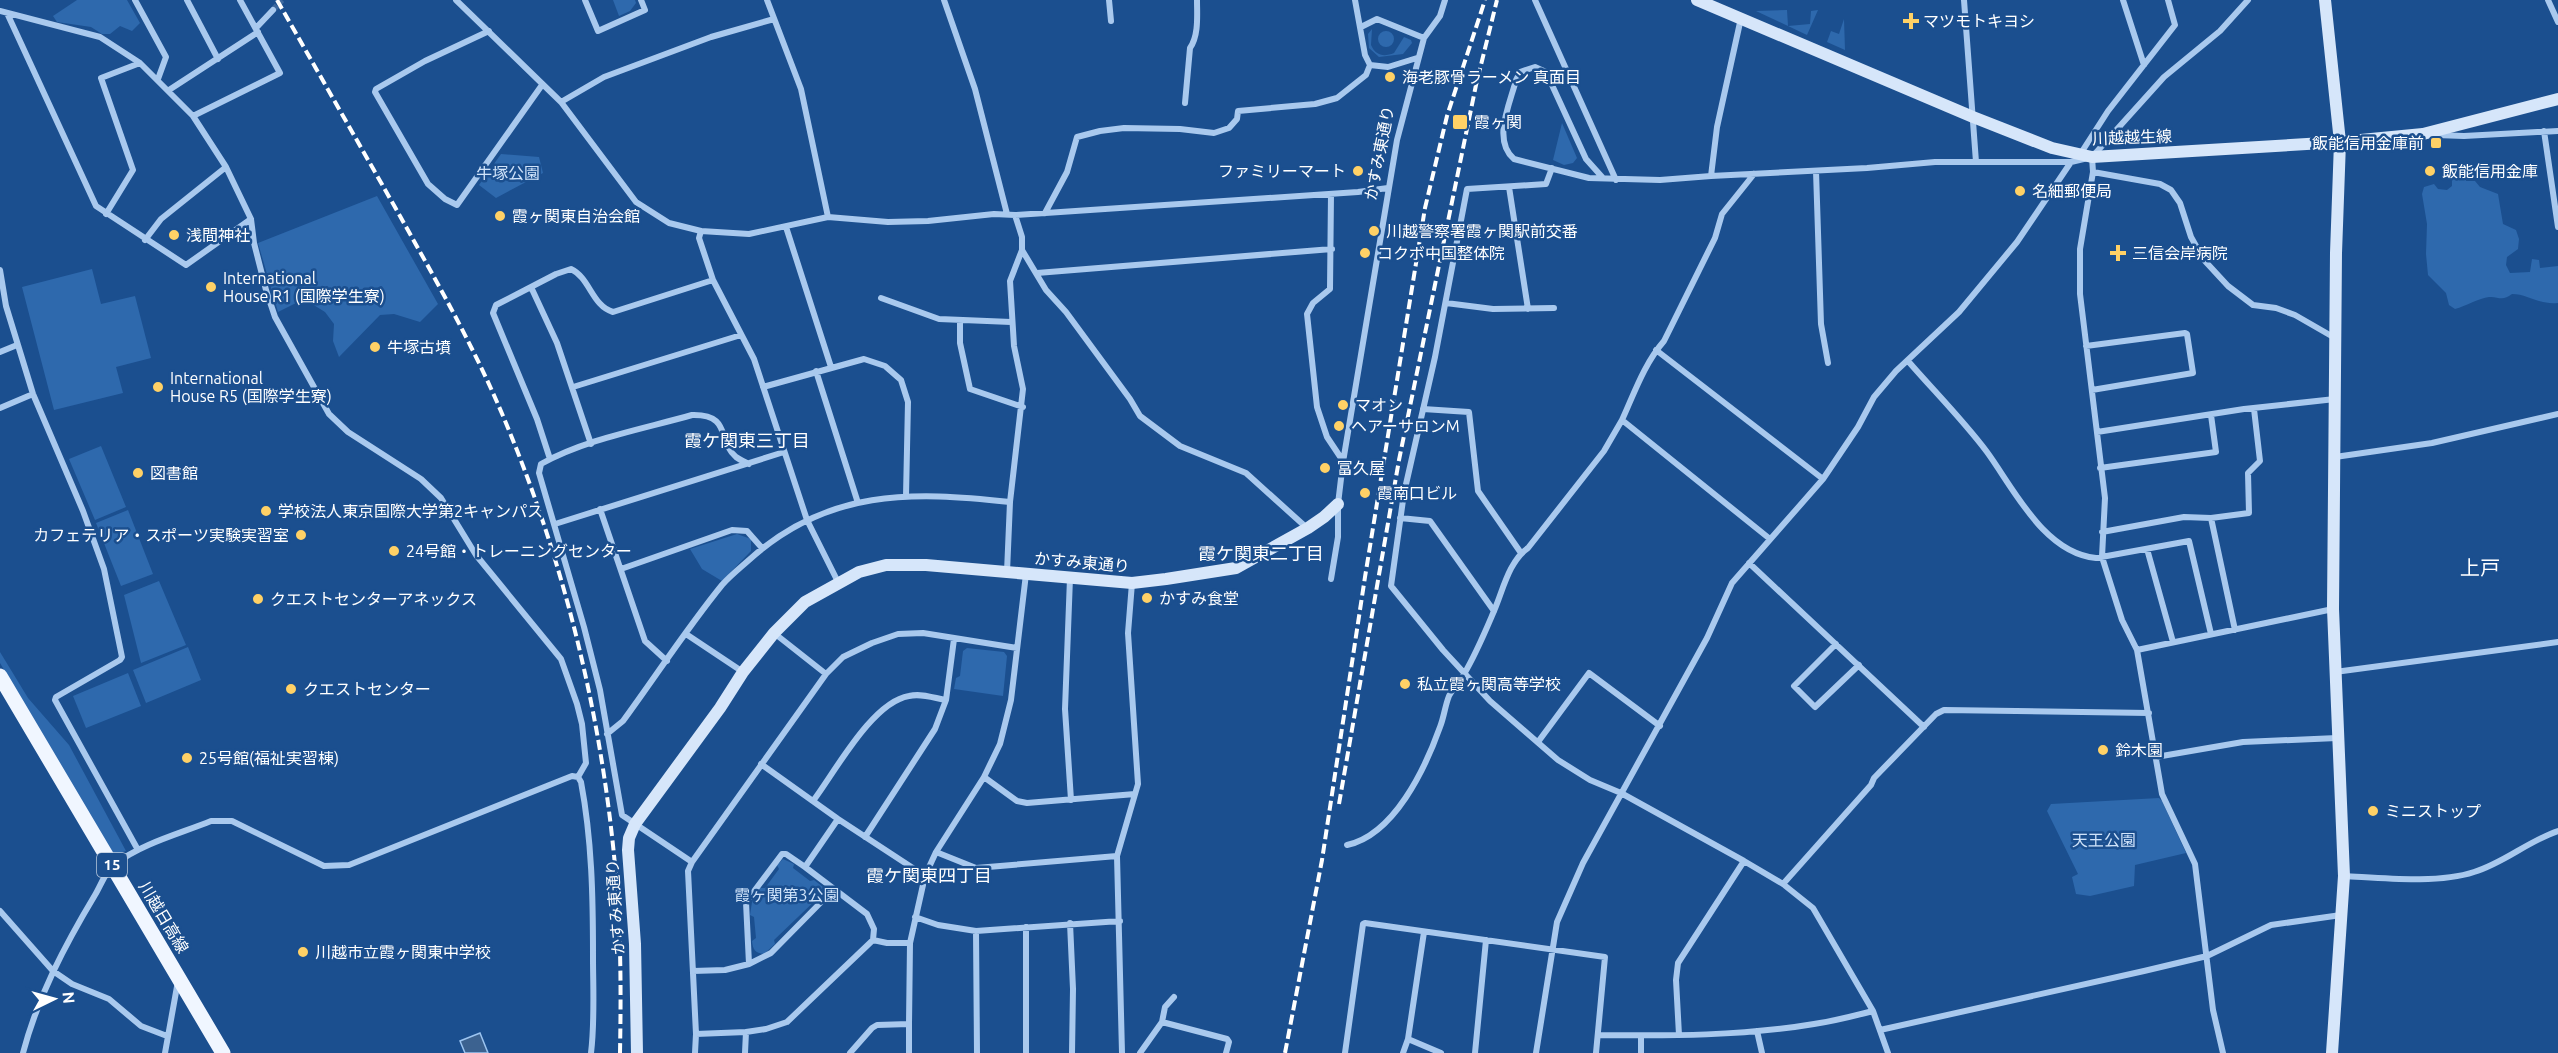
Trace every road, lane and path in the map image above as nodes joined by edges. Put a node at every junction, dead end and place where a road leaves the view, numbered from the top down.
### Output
1 (135, 0) edge
2 (187, 0) edge
3 (240, 0) edge
4 (456, 0) edge
5 (585, 0) edge
6 (641, 0) edge
7 (767, 0) edge
8 (944, 0) edge
9 (1110, 0) edge
10 (1197, 0) edge
11 (1355, 0) edge
12 (1445, 0) edge
13 (1535, 0) edge
14 (1697, 0) edge
15 (1964, 0) edge
16 (2123, 0) edge
17 (2168, 0) edge
18 (2248, 0) edge
19 (2325, 0) edge
20 (2548, 0) edge
21 (273, 10) tunnel mouth
22 (3, 12) edge
23 (1741, 18) junction
24 (774, 19) junction
25 (1111, 21) dead end
26 (2558, 22) edge
27 (1361, 27) junction
28 (257, 30) junction
29 (489, 31) junction
30 (1424, 38) junction
31 (1417, 58) junction
32 (218, 59) junction
33 (140, 63) junction
34 (1370, 65) junction
35 (2144, 65) junction
36 (158, 79) junction
37 (542, 85) junction
38 (169, 90) junction
39 (2558, 99) edge
40 (561, 102) junction
41 (1185, 104) dead end
42 (193, 116) junction
43 (1973, 117) junction
44 (2544, 131) junction
45 (2558, 131) edge
46 (2423, 134) junction
47 (2340, 142) junction
48 (2087, 155) junction
49 (1976, 162) junction
50 (2071, 162) junction
51 (226, 167) junction
52 (1552, 168) junction
53 (1816, 171) junction
54 (2093, 172) junction
55 (1754, 174) junction
56 (1711, 176) junction
57 (1603, 178) junction
58 (1616, 180) junction
59 (1509, 187) junction
60 (1388, 188) junction
61 (1331, 194) junction
62 (1045, 213) junction
63 (106, 214) junction
64 (1007, 214) junction
65 (1015, 215) junction
66 (828, 217) junction
67 (251, 219) junction
68 (786, 227) junction
69 (2558, 227) edge
70 (701, 231) junction
71 (145, 240) junction
72 (1332, 249) junction
73 (1022, 250) junction
74 (0, 270) edge
75 (1037, 273) junction
76 (713, 280) junction
77 (531, 287) junction
78 (881, 298) dead end
79 (1446, 303) junction
80 (1554, 308) dead end
81 (1528, 309) junction
82 (960, 320) junction
83 (1011, 322) junction
84 (741, 335) junction
85 (2336, 338) junction
86 (17, 345) junction
87 (2086, 346) junction
88 (1656, 350) junction
89 (0, 352) edge
90 (1908, 361) junction
91 (1828, 363) dead end
92 (831, 367) junction
93 (816, 371) junction
94 (573, 387) junction
95 (763, 387) junction
96 (2092, 390) junction
97 (33, 394) junction
98 (2335, 399) junction
99 (1023, 407) junction
100 (0, 408) edge
101 (1423, 409) junction
102 (2254, 409) junction
103 (2558, 414) edge
104 (2211, 415) junction
105 (1622, 420) junction
106 (2097, 432) junction
107 (591, 444) junction
108 (784, 452) junction
109 (2335, 457) junction
110 (550, 459) junction
111 (1343, 462) junction
112 (749, 464) junction
113 (2100, 468) junction
114 (1823, 480) junction
115 (906, 496) junction
116 (1010, 502) junction
117 (858, 503) junction
118 (1338, 504) junction
119 (600, 509) junction
120 (1400, 518) junction
121 (2211, 518) junction
122 (807, 520) junction
123 (555, 524) junction
124 (1308, 528) junction
125 (2102, 532) junction
126 (1770, 539) junction
127 (762, 548) junction
128 (2147, 549) junction
129 (1521, 553) junction
130 (2102, 557) junction
131 (1749, 563) junction
132 (621, 569) junction
133 (1007, 572) junction
134 (1026, 574) junction
135 (1070, 578) junction
136 (1331, 579) dead end
137 (838, 582) junction
138 (1132, 583) junction
139 (2333, 609) junction
140 (1494, 611) junction
141 (2235, 630) junction
142 (774, 633) junction
143 (686, 634) junction
144 (2211, 634) junction
145 (954, 639) junction
146 (2173, 642) junction
147 (2558, 642) edge
148 (1836, 644) junction
149 (1017, 648) junction
150 (2137, 650) junction
151 (667, 661) junction
152 (1859, 665) junction
153 (743, 672) junction
154 (2335, 673) junction
155 (826, 674) junction
156 (1464, 674) junction
157 (0, 676) edge
158 (946, 700) junction
159 (2149, 713) junction
160 (1660, 726) junction
161 (1924, 727) junction
162 (608, 734) junction
163 (2337, 738) junction
164 (1538, 742) junction
165 (2156, 757) junction
166 (761, 764) junction
167 (578, 777) junction
168 (984, 777) junction
169 (1621, 793) junction
170 (1135, 794) junction
171 (1071, 800) junction
172 (813, 801) junction
173 (838, 819) junction
174 (635, 825) junction
175 (2558, 831) edge
176 (866, 837) junction
177 (1347, 845) dead end
178 (138, 850) junction
179 (936, 852) junction
180 (1117, 856) junction
181 (1744, 861) junction
182 (692, 862) junction
183 (112, 866) junction
184 (805, 867) junction
185 (925, 876) junction
186 (2344, 876) junction
187 (1783, 884) junction
188 (834, 889) junction
189 (0, 911) edge
190 (2342, 915) junction
191 (915, 917) junction
192 (1120, 921) junction
193 (1070, 923) junction
194 (1026, 927) junction
195 (976, 931) junction
196 (1424, 932) junction
197 (873, 940) junction
198 (1486, 940) junction
199 (910, 943) junction
200 (1551, 949) junction
201 (2207, 956) junction
202 (749, 964) junction
203 (53, 971) junction
204 (693, 971) junction
205 (179, 978) junction
206 (1174, 997) dead end
207 (1873, 1011) junction
208 (1162, 1023) junction
209 (909, 1024) junction
210 (1880, 1030) junction
211 (1757, 1031) junction
212 (746, 1032) junction
213 (696, 1034) junction
214 (1598, 1035) junction
215 (1679, 1035) junction
216 (167, 1036) junction
217 (1641, 1036) junction
218 (1408, 1039) junction
219 (23, 1053) edge
220 (165, 1053) edge
221 (223, 1053) edge
222 (591, 1053) edge
223 (637, 1053) edge
224 (695, 1053) edge
225 (745, 1053) edge
226 (850, 1053) edge
227 (909, 1053) edge
228 (977, 1053) edge
229 (1026, 1053) edge
230 (1072, 1053) edge
231 (1122, 1053) edge
232 (1140, 1053) edge
233 (1226, 1053) edge
234 (1345, 1053) edge
235 (1402, 1053) edge
236 (1442, 1053) edge
237 (1475, 1053) edge
238 (1536, 1053) edge
239 (1596, 1053) edge
240 (1641, 1053) edge
241 (1762, 1053) edge
242 (1888, 1053) edge
243 (2223, 1053) edge
244 (2332, 1053) edge

1 - 36 street
2 - 32 street
3 - 28 street
4 - 29 street
5 - 6 street
7 - 24 street
8 - 64 street
9 - 25 street
10 - 41 street
11 - 27 street
12 - 30 street, かすみ東通り
13 - 58 street
14 - 23 street, 川越越生線
15 - 43 street
16 - 35 street
17 - 35 street
18 - 48 street
19 - 47 street
20 - 26 street
21 - 28 street
22 - 33 street
22 - 63 street
23 - 43 street, 川越越生線
23 - 56 street
24 - 40 street
24 - 66 street
27 - 30 street
27 - 34 street
28 - 32 street
28 - 42 street
29 - 37 street
29 - 37 street
30 - 31 street, かすみ東通り
31 - 34 street
31 - 60 street, かすみ東通り
32 - 38 street
33 - 36 street
33 - 63 street
34 - 62 street
35 - 48 street
36 - 38 street
37 - 40 street
38 - 42 street
39 - 46 street, 川越越生線
40 - 70 street
42 - 51 street
43 - 48 street, 川越越生線
43 - 49 street
44 - 45 street
44 - 46 street
44 - 69 street
46 - 47 street, 川越越生線
47 - 48 street, 川越越生線
47 - 85 street
48 - 50 street
48 - 54 street
49 - 50 street
49 - 53 street
50 - 90 street
51 - 67 street
51 - 71 street
52 - 57 street
52 - 57 street
52 - 59 street
53 - 55 street
53 - 91 street
54 - 85 street
54 - 87 street
55 - 56 street
55 - 88 street
56 - 58 street
57 - 58 street
59 - 79 street
59 - 81 street
60 - 61 street
60 - 111 street, かすみ東通り
61 - 62 street
61 - 72 street
62 - 65 street
63 - 71 street
64 - 65 street
64 - 66 street
65 - 73 street
66 - 68 street
67 - 71 street
67 - 167 street
68 - 70 street
68 - 92 street
70 - 76 street
72 - 75 street
72 - 111 street
73 - 75 street
73 - 83 street
74 - 86 street
75 - 124 street
76 - 77 street
76 - 84 street
77 - 94 street
77 - 110 street
78 - 82 street
79 - 81 street
79 - 101 street
80 - 81 street
82 - 83 street
82 - 99 street
83 - 99 street
84 - 94 street
84 - 95 street
85 - 98 street
86 - 89 street
86 - 97 street
87 - 96 street
87 - 96 street
88 - 105 street
88 - 114 street
90 - 114 street
90 - 130 street
92 - 93 street
92 - 115 street
93 - 95 street
93 - 117 street
94 - 107 street
95 - 108 street
96 - 106 street
97 - 100 street
97 - 178 street
98 - 102 street
98 - 109 street
99 - 116 street
101 - 120 street
101 - 129 street
102 - 104 street
102 - 121 street
103 - 109 street
104 - 106 street
104 - 113 street
105 - 126 street
105 - 129 street
106 - 113 street
107 - 110 street
107 - 112 street
108 - 112 street
108 - 122 street
109 - 139 street
110 - 123 street
111 - 118 street, かすみ東通り
112 - 119 street
113 - 125 street
114 - 126 street
115 - 116 street
115 - 117 street
116 - 133 street
117 - 122 street
118 - 124 street, かすみ東通り
118 - 136 street
119 - 123 street
119 - 132 street
120 - 140 street
120 - 156 street
121 - 125 street
121 - 141 street
122 - 127 street
122 - 137 street
123 - 162 street
124 - 138 street, かすみ東通り
125 - 130 street
126 - 131 street
127 - 132 street
127 - 143 street
128 - 130 street
128 - 144 street
128 - 146 street
129 - 140 street
130 - 150 street
131 - 148 street
131 - 160 street
132 - 151 street
133 - 134 street, かすみ東通り
133 - 137 street, かすみ東通り
134 - 135 street, かすみ東通り
134 - 149 street
135 - 138 street, かすみ東通り
135 - 171 street
137 - 142 street, かすみ東通り
138 - 170 street
139 - 141 street
139 - 154 street
140 - 156 street
141 - 144 street
142 - 153 street, かすみ東通り
142 - 155 street
143 - 151 street
143 - 153 street
144 - 146 street
145 - 149 street
145 - 155 street
145 - 158 street
146 - 150 street
147 - 154 street
148 - 152 street
148 - 152 street
149 - 168 street
150 - 159 street
151 - 162 street
152 - 161 street
153 - 174 street, かすみ東通り
154 - 163 street
155 - 166 street
156 - 164 street
156 - 177 street
157 - 183 main road, 川越日高線 / 15
158 - 172 street
158 - 176 street
159 - 161 street
159 - 165 street
160 - 164 street
160 - 169 street
161 - 187 street
162 - 174 street
163 - 165 street
163 - 186 street
164 - 169 street
165 - 201 street
166 - 172 street
166 - 182 street
167 - 178 street
167 - 222 street
168 - 171 street
168 - 179 street
169 - 181 street
169 - 200 street
170 - 171 street
170 - 180 street
172 - 173 street
173 - 176 street
173 - 184 street
174 - 182 street
174 - 223 street, かすみ東通り
175 - 186 street
176 - 185 street
178 - 183 street
179 - 180 street
179 - 185 street
180 - 192 street
181 - 187 street
181 - 215 street
182 - 204 street
183 - 203 street
183 - 205 main road, 川越日高線 / 15
184 - 188 street
184 - 202 street
185 - 191 street
186 - 190 street
187 - 207 street
188 - 197 street
188 - 202 street
189 - 203 street
190 - 201 street
190 - 244 street
191 - 195 street
191 - 199 street
192 - 193 street
192 - 231 street
193 - 194 street
193 - 230 street
194 - 195 street
194 - 229 street
195 - 228 street
196 - 198 street
196 - 218 street
196 - 234 street
197 - 199 street
197 - 212 street
198 - 200 street
198 - 237 street
199 - 209 street
200 - 214 street
200 - 238 street
201 - 210 street
201 - 243 street
202 - 204 street
203 - 216 street
203 - 219 street
204 - 213 street
205 - 216 street
205 - 221 main road, 川越日高線 / 15
206 - 208 street
207 - 210 street
207 - 211 street
208 - 232 street
208 - 233 street
209 - 226 street
209 - 227 street
210 - 242 street
211 - 215 street
211 - 241 street
212 - 213 street
212 - 225 street
213 - 224 street
214 - 217 street
214 - 239 street
215 - 217 street
216 - 220 street
217 - 240 street
218 - 235 street
218 - 236 street

